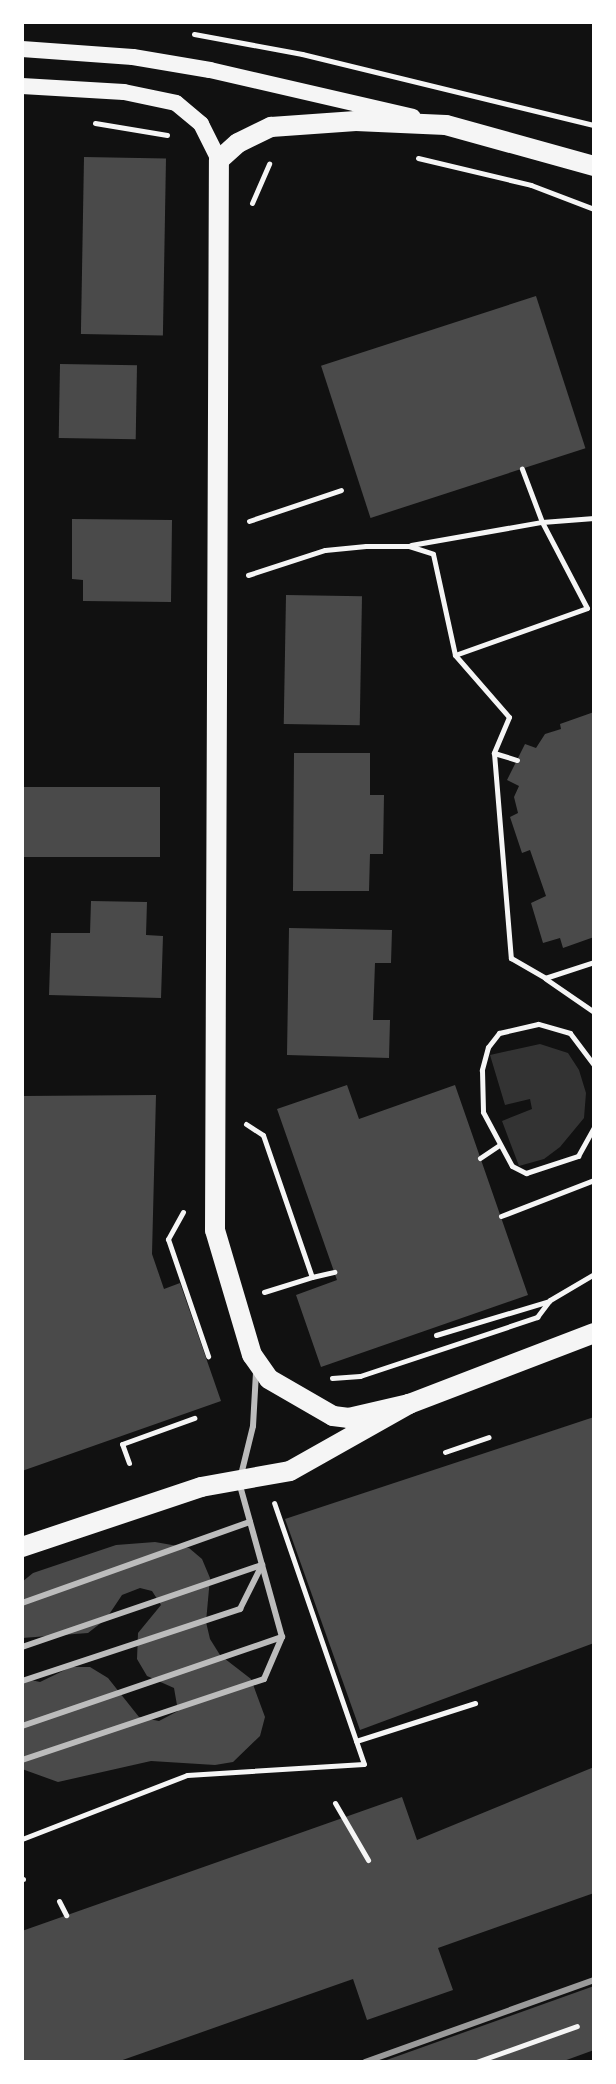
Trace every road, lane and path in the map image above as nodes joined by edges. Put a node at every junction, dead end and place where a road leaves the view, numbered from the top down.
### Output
1 (253, 44) dead end
2 (22, 49) edge
3 (22, 86) edge
4 (90, 122) dead end
5 (446, 125) junction
6 (594, 125) edge
7 (177, 137) dead end
8 (401, 154) dead end
9 (219, 160) junction
10 (594, 166) edge
11 (594, 209) edge
12 (522, 469) dead end
13 (341, 490) dead end
14 (594, 518) edge
15 (542, 522) junction
16 (245, 523) dead end
17 (409, 546) junction
18 (217, 576) junction
19 (455, 655) junction
20 (494, 753) junction
21 (517, 760) dead end
22 (594, 962) edge
23 (545, 978) junction
24 (594, 1012) edge
25 (594, 1065) edge
26 (239, 1119) dead end
27 (594, 1127) edge
28 (498, 1146) junction
29 (480, 1158) dead end
30 (594, 1180) edge
31 (184, 1210) dead end
32 (501, 1216) dead end
33 (334, 1272) dead end
34 (594, 1274) edge
35 (312, 1277) junction
36 (264, 1292) dead end
37 (550, 1300) junction
38 (594, 1333) edge
39 (436, 1335) dead end
40 (208, 1356) dead end
41 (256, 1364) junction
42 (329, 1379) dead end
43 (409, 1404) junction
44 (194, 1418) dead end
45 (489, 1437) dead end
46 (445, 1452) dead end
47 (129, 1463) dead end
48 (239, 1482) junction
49 (274, 1502) dead end
50 (250, 1522) junction
51 (283, 1523) dead end
52 (22, 1547) edge
53 (262, 1565) junction
54 (296, 1569) junction
55 (22, 1603) edge
56 (282, 1637) junction
57 (22, 1647) edge
58 (22, 1681) edge
59 (475, 1703) dead end
60 (22, 1726) edge
61 (356, 1741) junction
62 (22, 1760) edge
63 (335, 1803) dead end
64 (22, 1839) edge
65 (368, 1860) dead end
66 (59, 1901) dead end
67 (66, 1915) dead end
68 (577, 2026) dead end
69 (476, 2062) edge

1 - 6 path
2 - 5 main road
3 - 9 main road
4 - 7 path
5 - 9 main road
5 - 10 main road
8 - 11 path
9 - 18 main road
12 - 15 path
13 - 16 path
14 - 15 path
15 - 17 path
15 - 19 path
17 - 18 path
17 - 19 path
18 - 41 main road
19 - 20 path
20 - 21 path
20 - 23 path
22 - 23 path
23 - 24 path
25 - 28 path
26 - 35 path
27 - 28 path
28 - 29 path
30 - 32 path
31 - 40 path
33 - 35 path
34 - 37 path
35 - 36 path
37 - 39 path
37 - 42 path
38 - 43 main road
41 - 43 main road
41 - 48 lane
43 - 48 main road
44 - 47 path
45 - 46 path
48 - 50 lane
48 - 52 main road
49 - 54 path
50 - 53 lane
50 - 55 lane
51 - 54 path
53 - 56 lane
53 - 57 lane
53 - 58 lane
54 - 61 path
56 - 60 lane
56 - 62 lane
59 - 61 path
61 - 64 path
63 - 65 path
66 - 67 path
68 - 69 path

